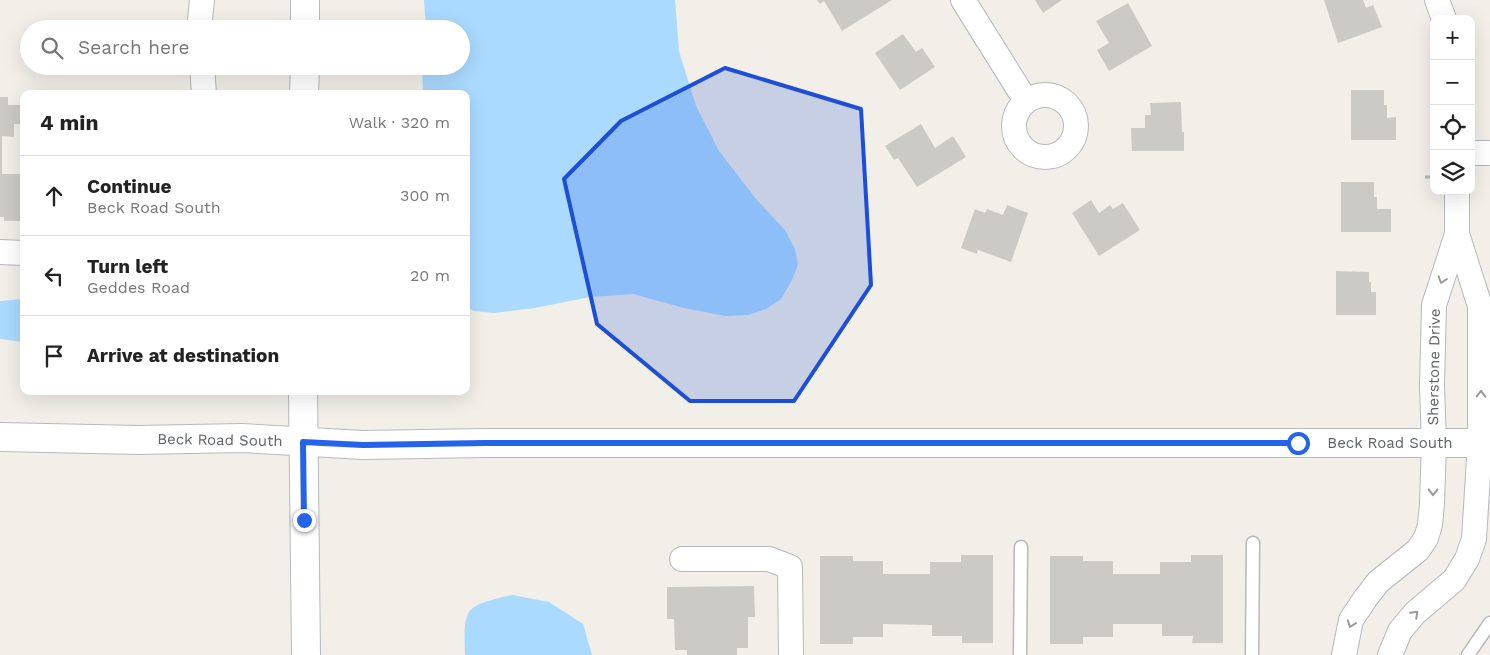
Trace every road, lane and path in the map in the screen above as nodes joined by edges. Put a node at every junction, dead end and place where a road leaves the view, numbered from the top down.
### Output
1 (202, 0) edge
2 (305, 0) edge
3 (963, 0) edge
4 (1437, 0) edge
5 (1443, 15) edge
6 (201, 20) edge
7 (305, 20) edge
8 (203, 75) edge
9 (305, 75) edge
10 (204, 90) edge
11 (304, 90) edge
12 (1026, 101) dead end
13 (1475, 153) edge
14 (1490, 153) edge
15 (1425, 177) dead end
16 (1430, 177) edge
17 (1457, 195) edge
18 (1457, 234) junction
19 (0, 252) edge
20 (20, 253) edge
21 (303, 395) edge
22 (0, 437) edge
23 (303, 442) junction
24 (1434, 443) junction
25 (1485, 443) edge
26 (1253, 542) dead end
27 (1021, 547) dead end
28 (682, 559) dead end
29 (1490, 623) edge
30 (306, 655) edge
31 (791, 655) edge
32 (1020, 655) edge
33 (1252, 655) edge
34 (1344, 655) edge
35 (1390, 655) edge
36 (1468, 655) edge

1 - 6 street
2 - 7 main road
3 - 12 street
4 - 5 street
8 - 10 street
9 - 11 main road
13 - 14 street
15 - 16 path
17 - 18 street, Sherstone Drive
18 -> 24 street, Sherstone Drive
25 -> 18 street, Sherstone Drive
19 - 20 street
21 - 23 main road
22 - 23 main road, Beck Road South
23 - 24 main road, Beck Road South
23 - 30 main road
24 - 25 main road, Beck Road South
24 -> 34 street, Sherstone Drive
35 -> 25 street, Sherstone Drive
26 - 33 lane
27 - 32 lane
28 - 31 street
29 - 36 lane

